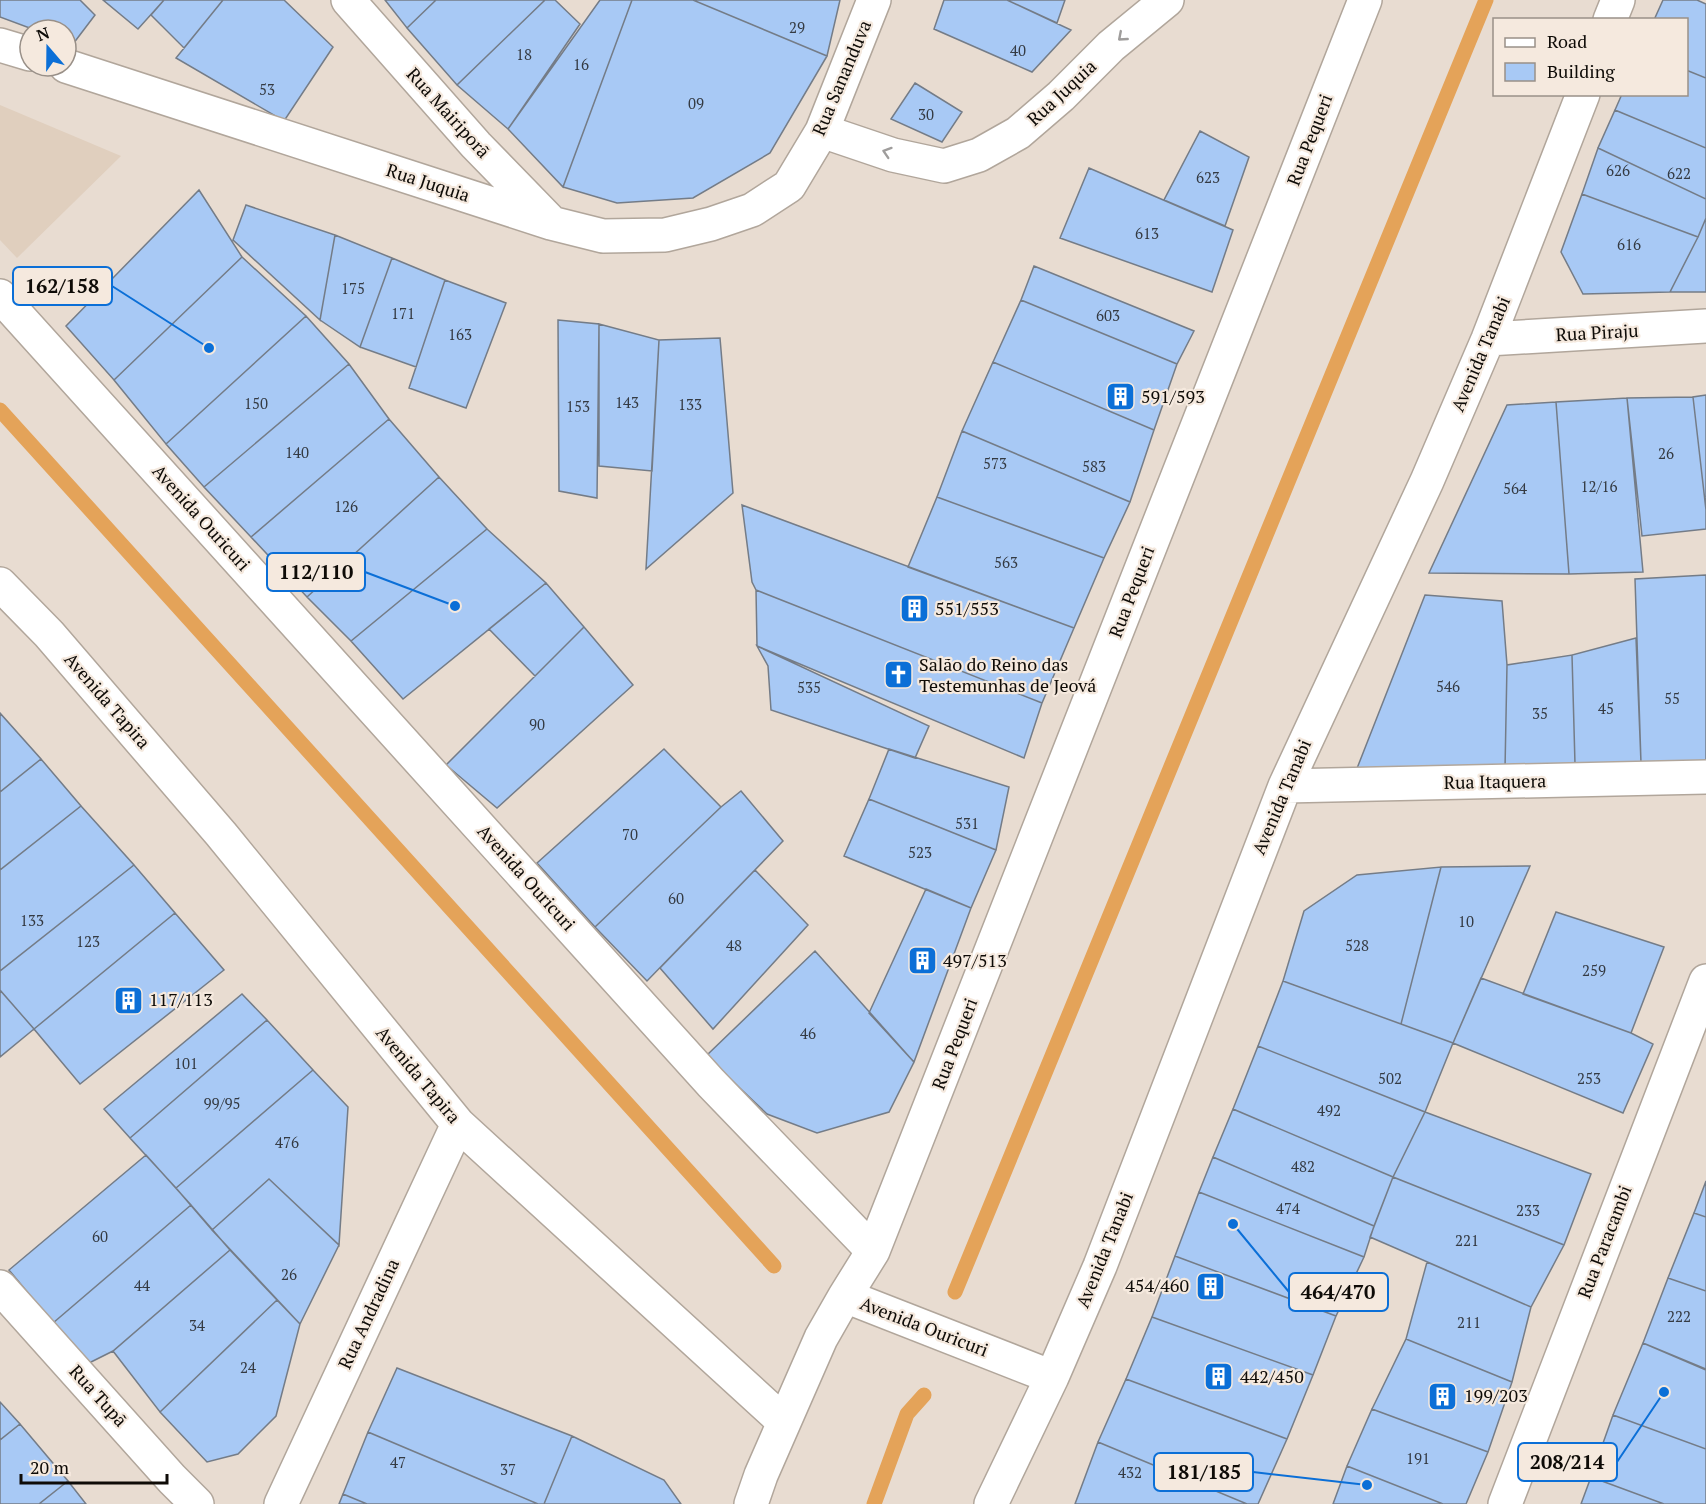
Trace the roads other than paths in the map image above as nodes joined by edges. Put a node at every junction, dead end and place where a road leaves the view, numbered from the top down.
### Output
1 (348, 0) edge
2 (874, 0) edge
3 (1167, 0) edge
4 (1365, 0) edge
5 (1618, 0) edge
6 (1612, 18) edge
7 (0, 45) edge
8 (18, 50) edge
9 (78, 70) edge
10 (1581, 96) edge
11 (822, 131) junction
12 (789, 186) joint
13 (551, 223) junction
14 (0, 296) edge
15 (1706, 326) edge
16 (1488, 339) junction
17 (0, 584) edge
18 (1706, 777) edge
19 (1285, 786) junction
20 (1706, 981) edge
21 (458, 1124) junction
22 (873, 1251) junction
23 (0, 1287) edge
24 (845, 1296) junction
25 (1052, 1377) junction
26 (784, 1422) junction
27 (197, 1504) edge
28 (280, 1504) edge
29 (751, 1504) edge
30 (991, 1504) edge
31 (1504, 1504) edge

1 - 13 street, Rua Mairiporã
2 - 11 street, Rua Sananduva
3 -> 11 street, Rua Juquia
4 - 22 street, Rua Pequeri
5 - 6 street
7 - 8 street
9 - 13 street, Rua Juquia
10 - 16 street, Avenida Tanabi
11 - 12 street, Rua Sananduva
12 - 13 street, Rua Juquia
14 - 22 street, Avenida Ouricuri
15 - 16 street, Rua Piraju
16 - 19 street, Avenida Tanabi
17 - 21 street, Avenida Tapira
18 - 19 street, Rua Itaquera
19 - 25 street, Avenida Tanabi
20 - 31 street, Rua Paracambi
21 - 26 street, Avenida Tapira
21 - 28 street, Rua Andradina
22 - 24 street, Avenida Ouricuri
23 - 27 street, Rua Tupã
24 - 25 street, Avenida Ouricuri
24 - 26 street
25 - 30 street, Avenida Tanabi
26 - 29 street

